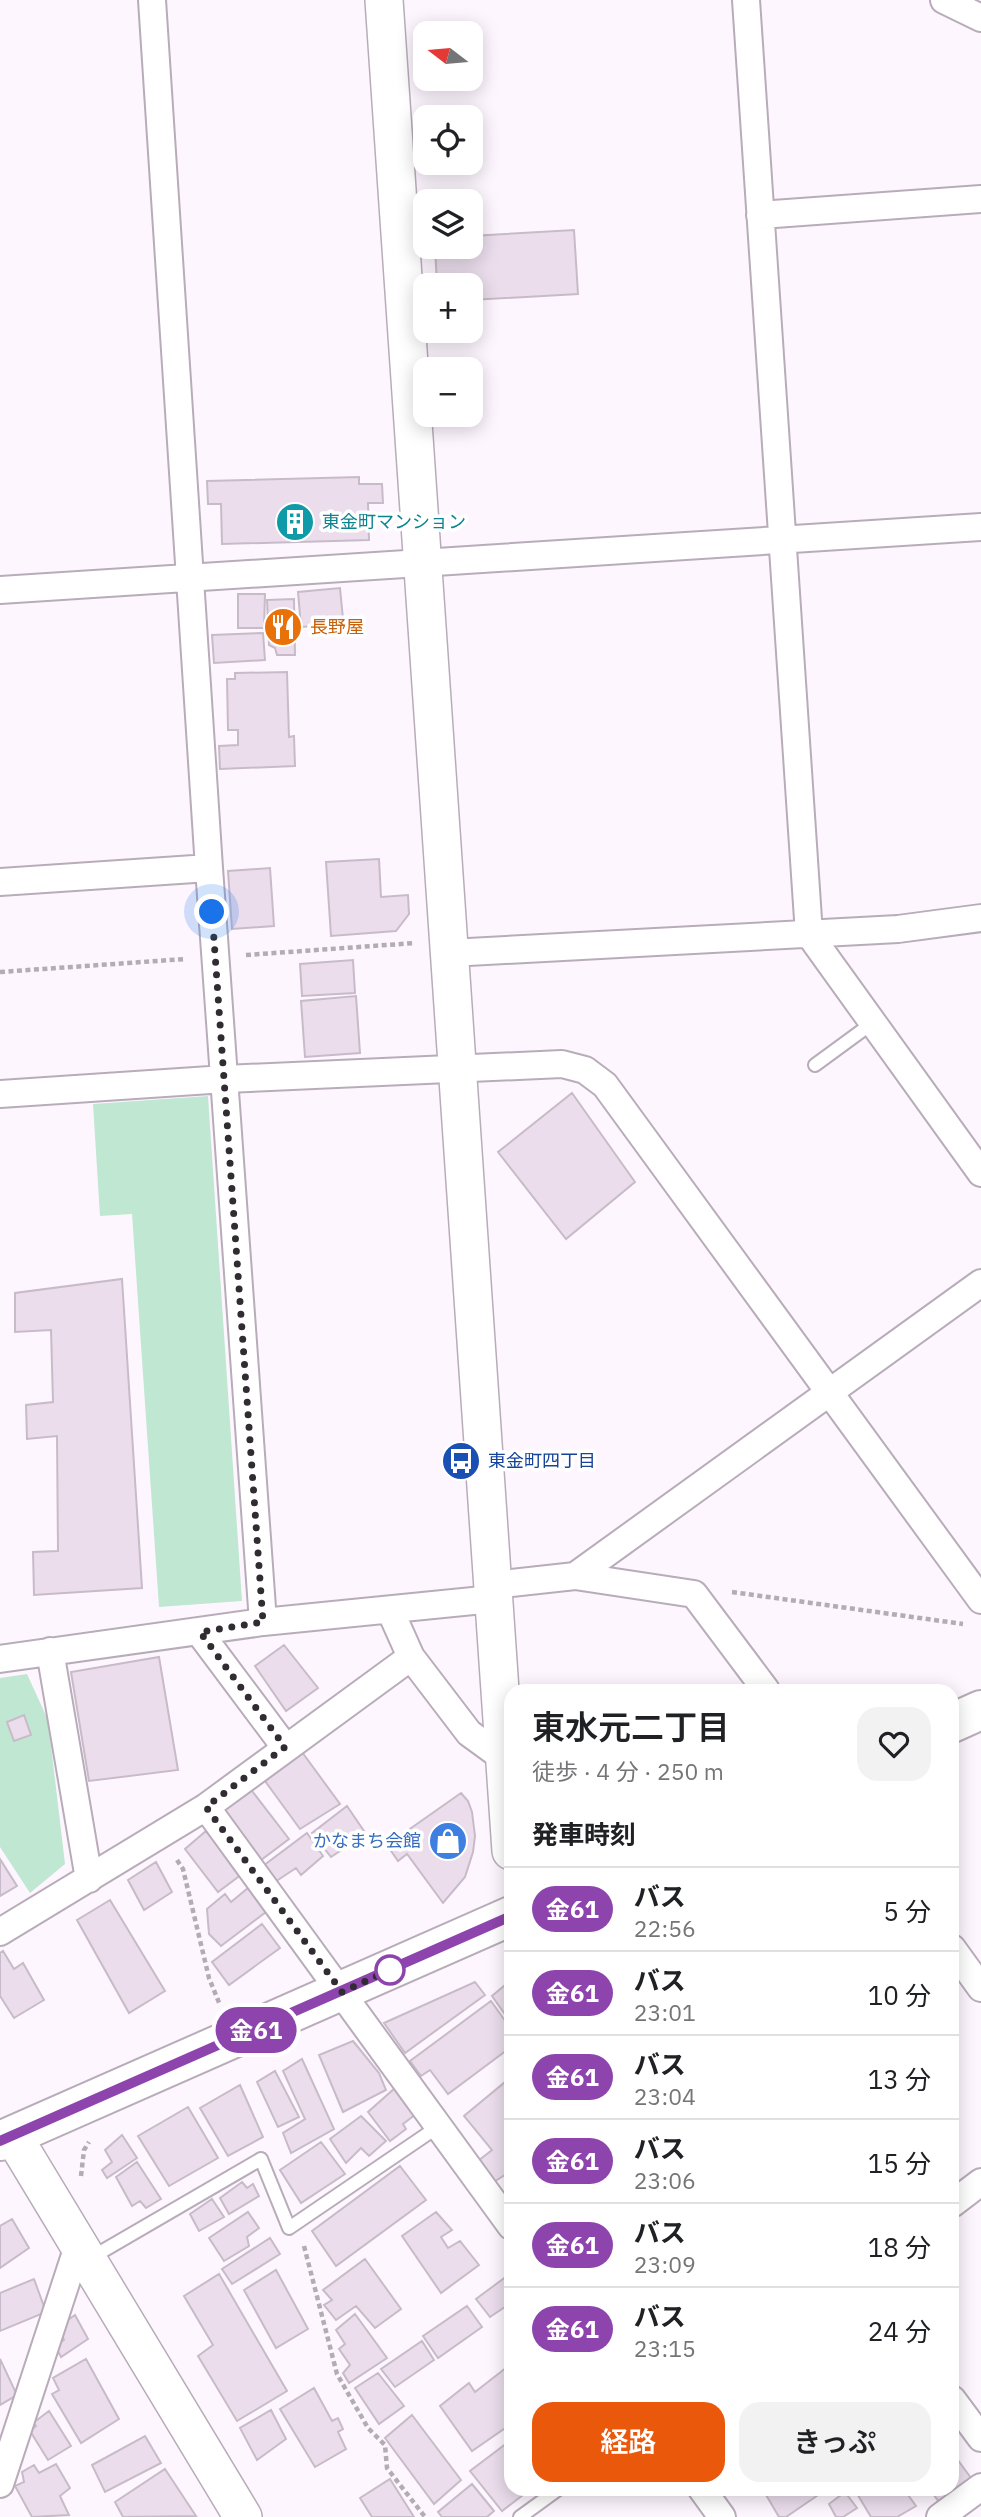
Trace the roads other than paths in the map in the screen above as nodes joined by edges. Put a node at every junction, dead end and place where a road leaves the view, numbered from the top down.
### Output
1 (152, 0) edge
2 (384, 0) edge
3 (746, 0) edge
4 (944, 0) edge
5 (981, 18) edge
6 (981, 199) edge
7 (760, 215) junction
8 (981, 527) edge
9 (782, 540) junction
10 (422, 565) junction
11 (190, 579) junction
12 (0, 590) edge
13 (209, 868) junction
14 (0, 882) edge
15 (981, 918) edge
16 (809, 934) junction
17 (450, 953) junction
18 (871, 1024) junction
19 (815, 1065) dead end
20 (457, 1066) junction
21 (225, 1079) junction
22 (0, 1094) edge
23 (981, 1173) edge
24 (981, 1283) edge
25 (830, 1391) junction
26 (575, 1576) junction
27 (493, 1592) junction
28 (981, 1600) edge
29 (390, 1609) junction
30 (263, 1622) junction
31 (200, 1632) junction
32 (50, 1651) junction
33 (411, 1657) junction
34 (0, 1659) edge
35 (762, 1684) edge
36 (981, 1710) edge
37 (959, 1720) edge
38 (285, 1747) junction
39 (502, 1757) junction
40 (504, 1778) edge
41 (206, 1807) junction
42 (89, 1880) junction
43 (504, 1919) edge
44 (0, 1932) edge
45 (959, 1958) edge
46 (981, 1988) edge
47 (342, 1992) junction
48 (439, 2126) junction
49 (6, 2138) edge
50 (981, 2182) edge
51 (959, 2199) edge
52 (504, 2216) edge
53 (84, 2251) junction
54 (959, 2408) edge
55 (981, 2438) edge
56 (0, 2484) edge
57 (981, 2487) edge
58 (549, 2496) edge
59 (707, 2496) edge
60 (243, 2517) edge
61 (520, 2517) edge
62 (722, 2517) edge
63 (940, 2517) edge

1 - 11 street
2 - 10 street
3 - 7 street
4 - 5 street
6 - 7 street
7 - 9 street
8 - 9 street
9 - 10 street
9 - 16 street
10 - 11 street
10 - 17 street
11 - 12 street
11 - 13 street
13 - 14 street
13 - 21 street
15 - 16 street
16 - 17 street
16 - 18 street
17 - 20 street
18 - 19 lane
18 - 23 street
20 - 21 street
20 - 25 street
20 - 27 street
21 - 22 street
21 - 30 street
24 - 25 street
25 - 26 street
25 - 28 street
26 - 27 street
26 - 35 street
27 - 29 street
27 - 39 street
29 - 30 street
29 - 33 street
30 - 31 street
31 - 32 street
31 - 38 street
32 - 34 street
32 - 42 street
33 - 38 street
33 - 39 street
36 - 37 main road
38 - 41 street
39 - 40 street
41 - 42 street
41 - 47 street
42 - 44 street
43 - 47 main road
45 - 46 street
47 - 48 street
47 - 49 main road
48 - 52 street
48 - 53 lane
49 - 53 street
50 - 51 street
53 - 56 street
53 - 60 street
54 - 55 street
57 - 63 street
58 - 61 lane
59 - 62 street

